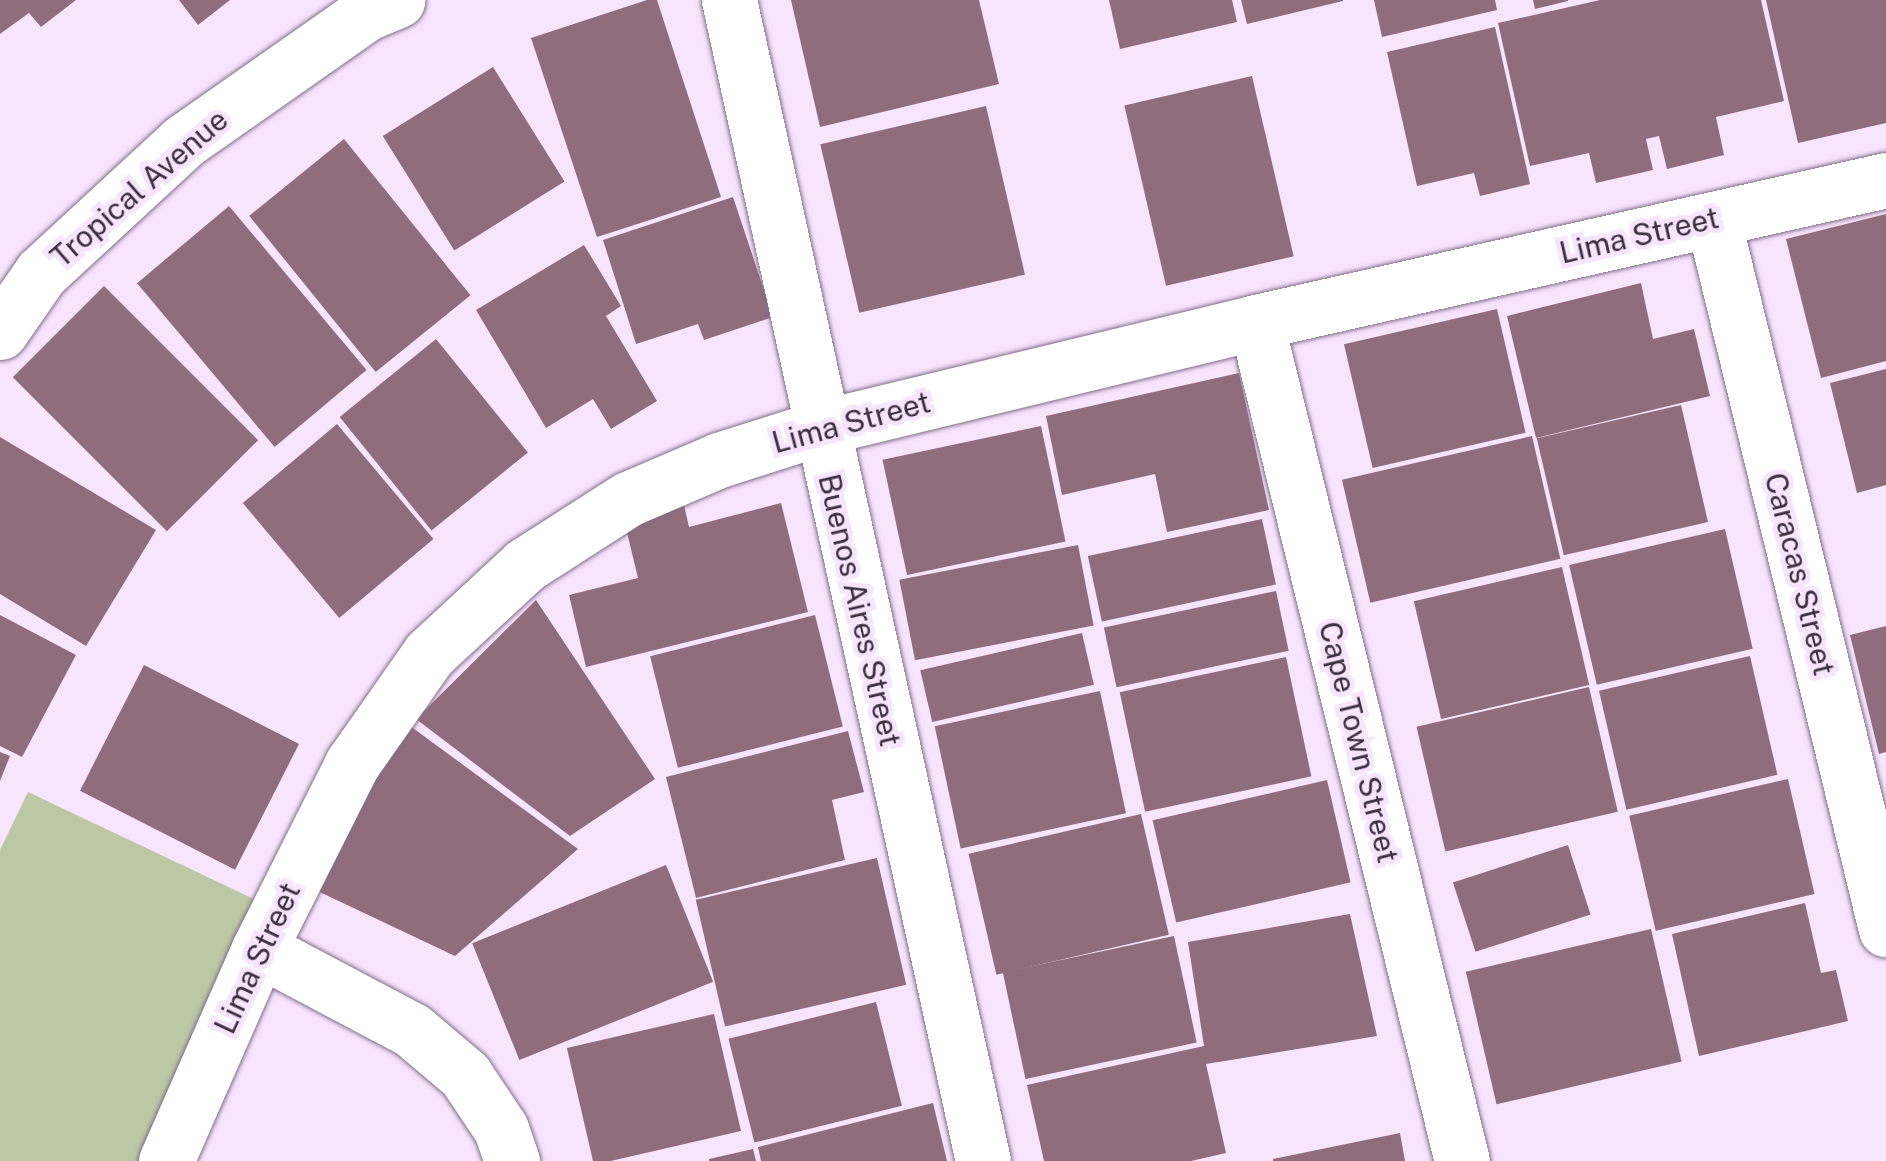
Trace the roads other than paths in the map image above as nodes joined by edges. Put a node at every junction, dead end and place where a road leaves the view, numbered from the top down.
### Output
1 (397, 0) edge
2 (729, 0) edge
3 (1886, 180) edge
4 (1713, 219) junction
5 (1256, 322) junction
6 (0, 332) edge
7 (819, 428) junction
8 (1886, 929) edge
9 (259, 949) junction
10 (166, 1161) edge
11 (512, 1161) edge
12 (983, 1161) edge
13 (1462, 1161) edge

1 - 6 street, Tropical Avenue
2 - 7 street, Buenos Aires Street
3 - 4 street, Lima Street
4 - 5 street, Lima Street
4 - 8 street, Caracas Street
5 - 7 street, Lima Street
5 - 13 street, Cape Town Street
7 - 9 street, Lima Street
7 - 12 street, Buenos Aires Street
9 - 10 street, Lima Street
9 - 11 street

